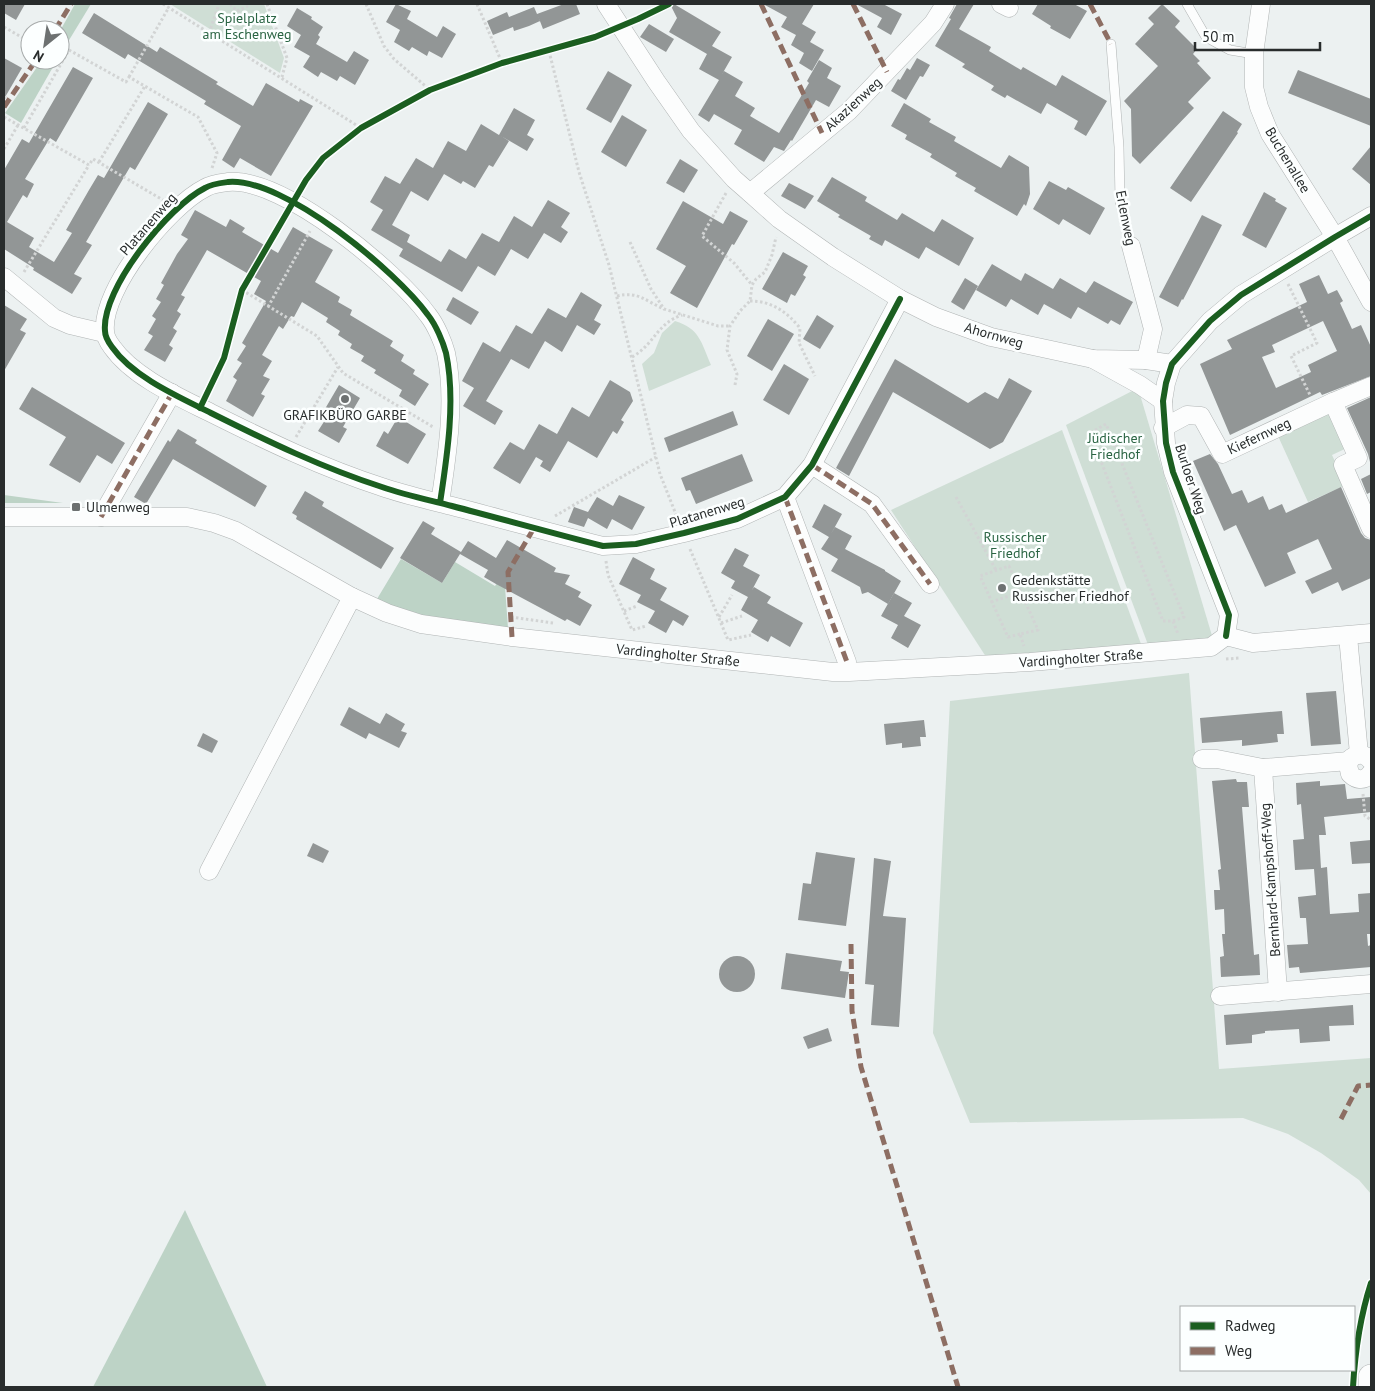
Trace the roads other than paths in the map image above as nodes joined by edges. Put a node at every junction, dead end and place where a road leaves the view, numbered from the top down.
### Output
1 (606, 4) edge
2 (945, 4) edge
3 (1187, 4) edge
4 (1262, 4) edge
5 (1110, 44) dead end
6 (1254, 54) junction
7 (750, 194) junction
8 (1371, 216) edge
9 (1335, 237) junction
10 (1131, 246) joint
11 (10, 281) edge
12 (900, 299) junction
13 (1371, 302) edge
14 (104, 333) junction
15 (1093, 359) junction
16 (1146, 360) junction
17 (1172, 364) junction
18 (1371, 386) edge
19 (172, 393) junction
20 (1162, 401) junction
21 (1325, 406) junction
22 (1164, 428) junction
23 (812, 465) junction
24 (785, 497) junction
25 (440, 503) junction
26 (4, 517) edge
27 (101, 517) junction
28 (1371, 529) edge
29 (930, 584) dead end
30 (352, 597) junction
31 (1371, 633) edge
32 (1226, 636) junction
33 (1348, 636) junction
34 (847, 662) dead end
35 (1202, 760) dead end
36 (1365, 764) edge
37 (1263, 768) junction
38 (209, 872) dead end
39 (1371, 984) edge
40 (1278, 992) junction
41 (1220, 996) dead end
42 (1371, 1377) edge
43 (1371, 1387) edge

1 - 7 street
2 - 7 street, Akazienweg
3 - 6 lane
4 - 6 street, Buchenallee
5 - 10 lane, Erlenweg
6 - 9 street, Buchenallee
7 - 12 street
8 - 9 street, Burloer Weg
9 - 13 street, Buchenallee
9 - 17 street, Burloer Weg
10 - 16 street, Erlenweg
11 - 14 street
12 - 15 street, Ahornweg
12 - 23 street, Platanenweg
14 - 19 street, Platanenweg
14 - 25 street, Platanenweg
15 - 16 street, Ahornweg
15 - 20 street, Ahornweg
16 - 17 street, Ahornweg
17 - 20 street, Burloer Weg
18 - 21 street, Kiefernweg
19 - 25 street, Platanenweg
19 - 27 street
20 - 22 street, Burloer Weg
21 - 22 street, Kiefernweg
21 - 28 street
22 - 32 street, Burloer Weg
23 - 24 street, Platanenweg
23 - 29 street
24 - 25 street, Platanenweg
24 - 34 street
26 - 27 street, Vardingholter Straße
27 - 30 street, Vardingholter Straße
30 - 32 street, Vardingholter Straße
30 - 38 street
31 - 33 street
32 - 33 street
33 - 36 street
35 - 37 street
36 - 37 street
37 - 40 street, Bernhard-Kampshoff-Weg
39 - 40 street
40 - 41 street
42 - 43 street

